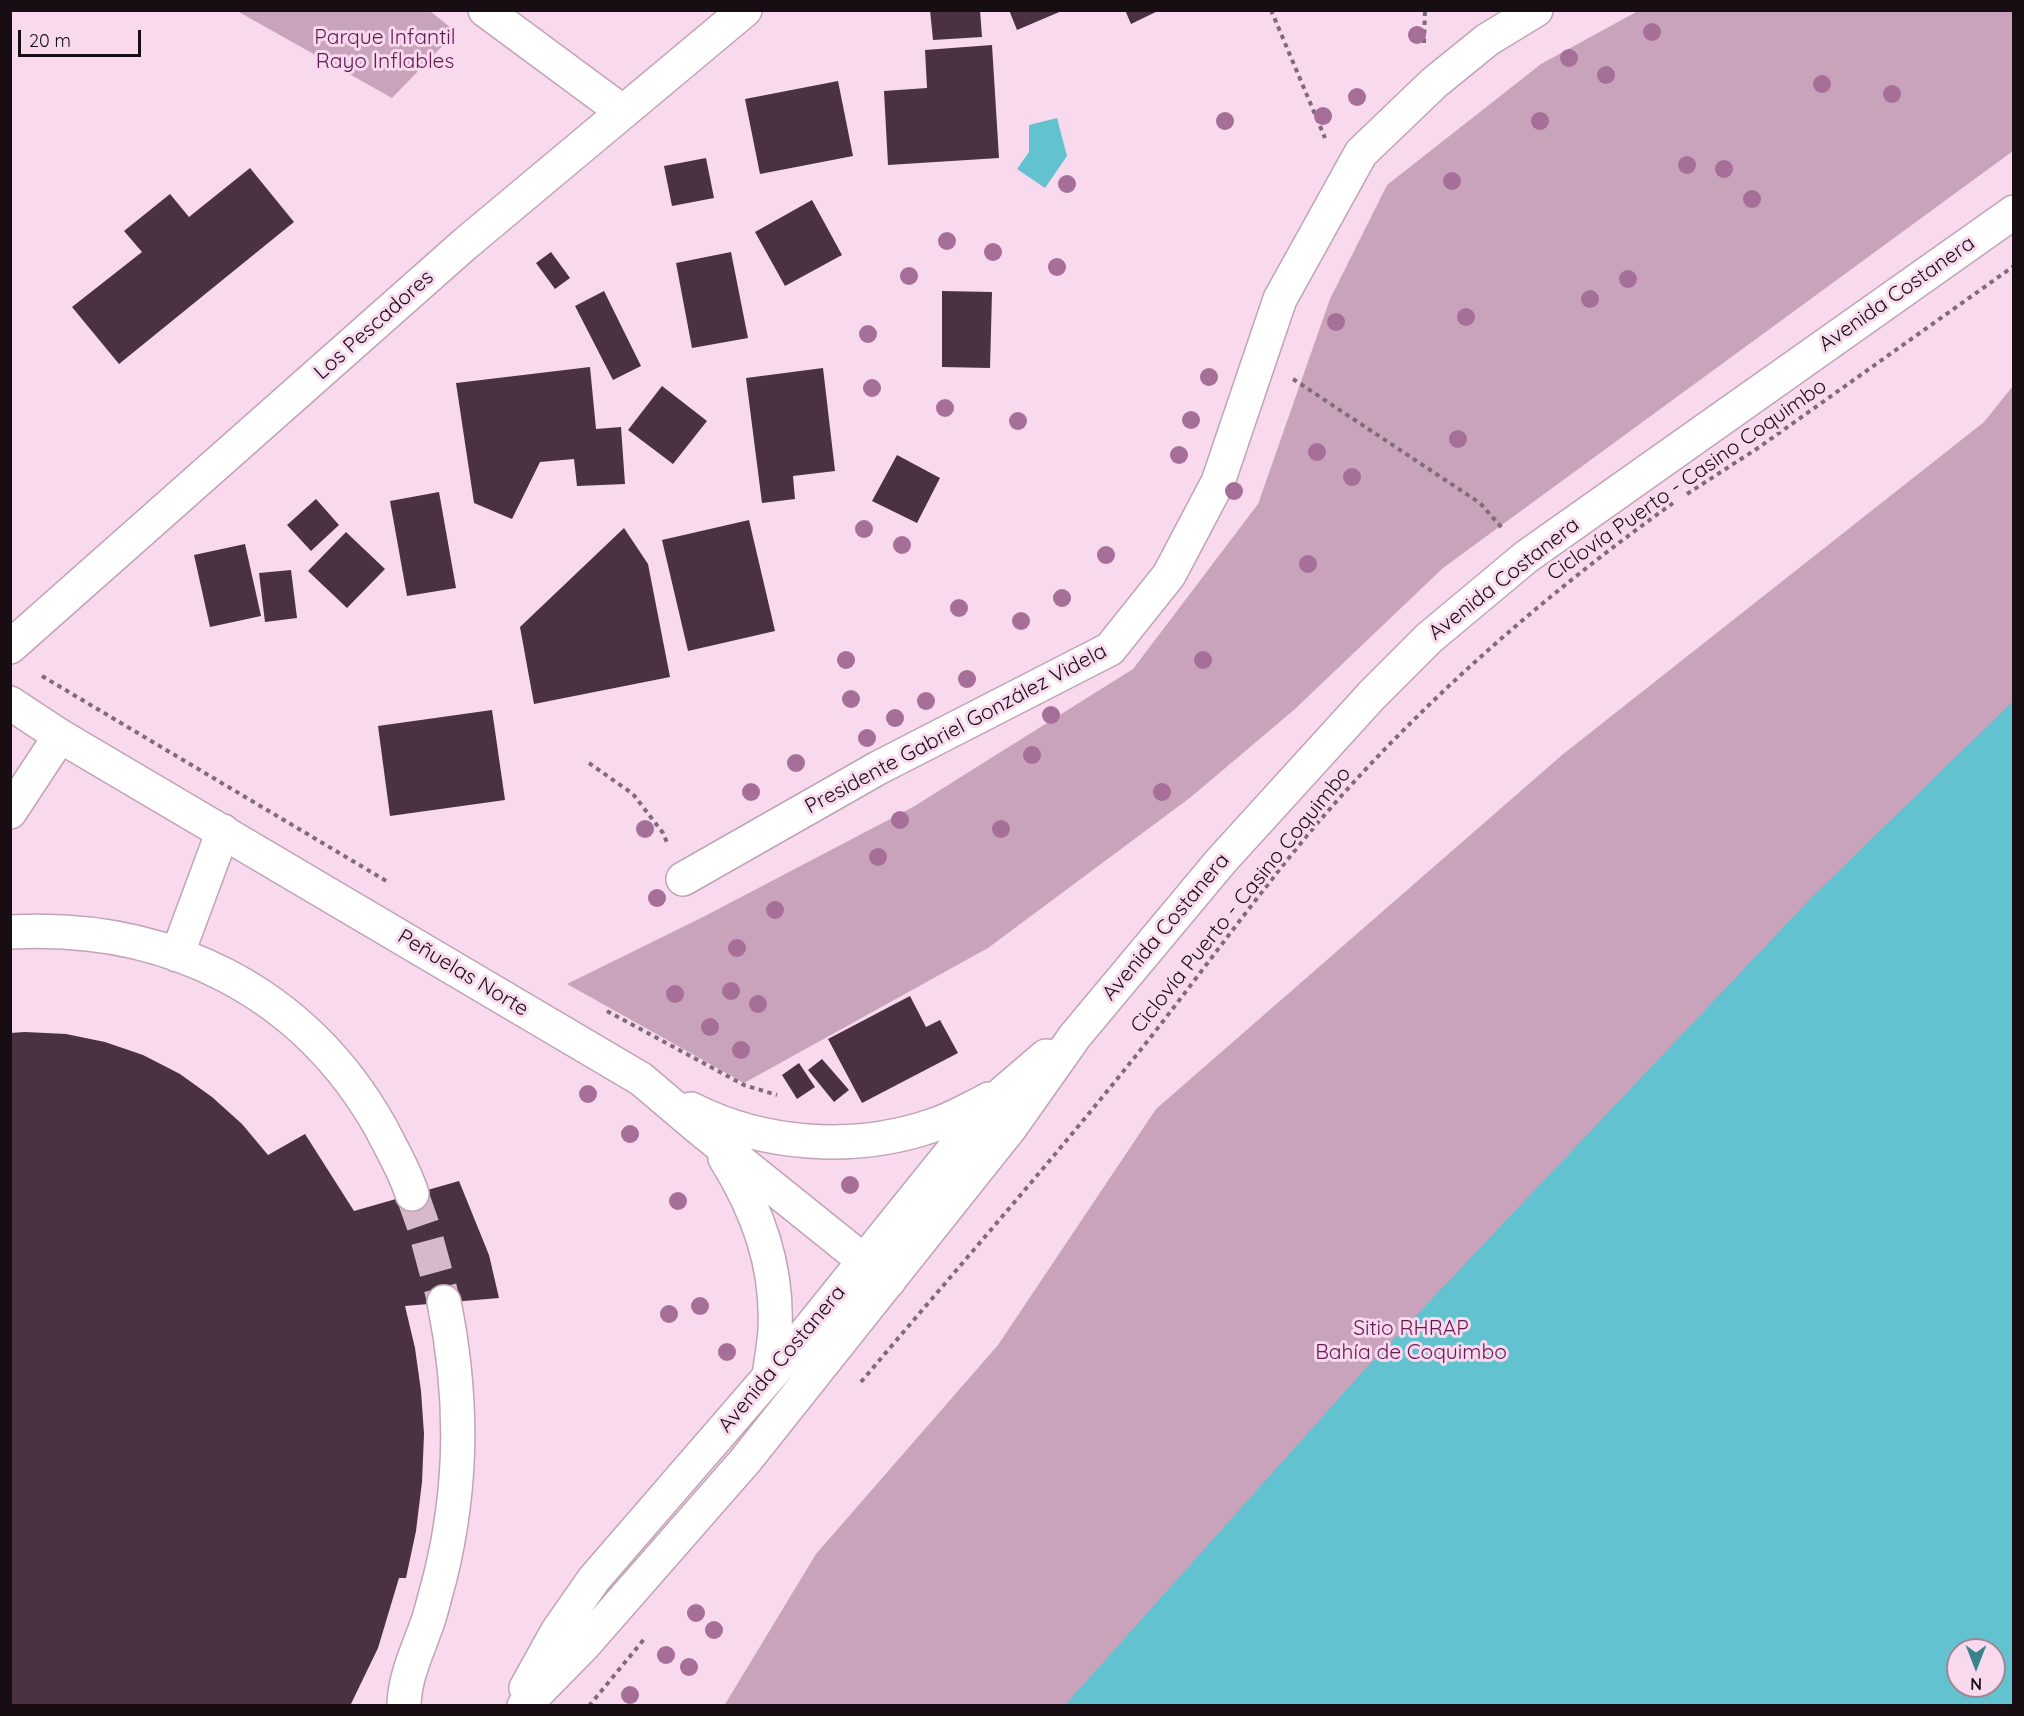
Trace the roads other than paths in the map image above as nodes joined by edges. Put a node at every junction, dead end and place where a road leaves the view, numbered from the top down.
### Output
1 (485, 10) edge
2 (745, 10) edge
3 (1536, 10) edge
4 (623, 112) junction
5 (2013, 212) edge
6 (10, 647) edge
7 (15, 706) edge
8 (60, 736) junction
9 (10, 812) edge
10 (223, 831) junction
11 (683, 879) road end
12 (10, 932) edge
13 (177, 955) junction
14 (1075, 1036) junction
15 (640, 1078) junction
16 (1004, 1092) junction
17 (700, 1129) junction
18 (412, 1194) tunnel mouth
19 (876, 1272) junction
20 (444, 1302) tunnel mouth
21 (769, 1376) junction
22 (404, 1706) edge
23 (517, 1706) edge
24 (524, 1706) edge

1 - 4 main road
2 - 4 main road, Los Pescadores
3 - 11 main road, Presidente Gabriel González Videla
4 - 6 main road, Los Pescadores
5 - 14 main road, Avenida Costanera
7 - 8 main road, Peñuelas Norte
8 - 9 main road
8 - 10 main road, Peñuelas Norte
10 - 13 main road
10 - 15 main road, Peñuelas Norte
12 - 13 main road
13 - 18 main road
14 - 16 main road, Avenida Costanera
14 - 19 main road, Avenida Costanera
15 - 16 main road
15 - 17 main road, Peñuelas Norte
16 - 19 main road, Avenida Costanera
17 - 19 main road, Peñuelas Norte
17 - 21 main road
19 - 21 main road, Avenida Costanera
19 - 24 main road, Avenida Costanera
20 - 22 main road
21 - 23 main road, Avenida Costanera

